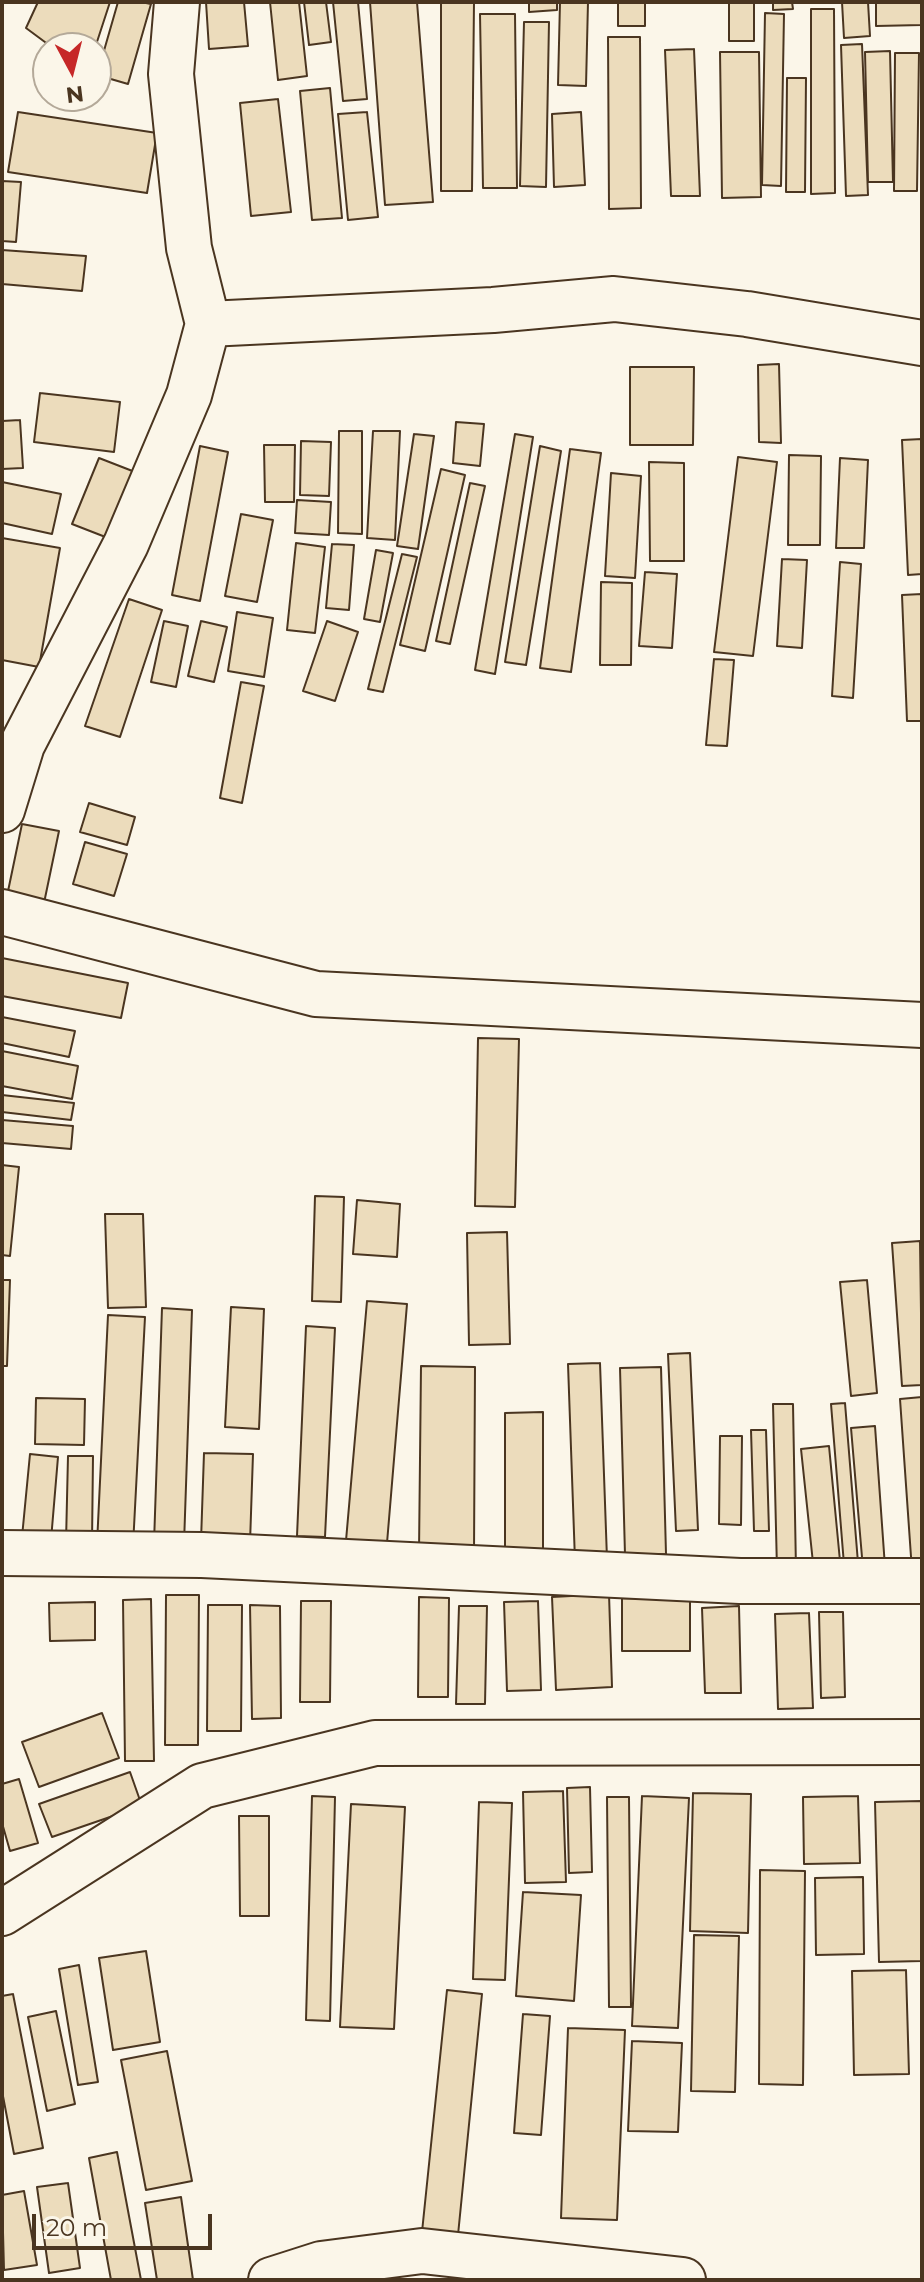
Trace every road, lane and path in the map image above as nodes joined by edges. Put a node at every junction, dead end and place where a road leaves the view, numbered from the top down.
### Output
1 (177, 2) edge
2 (208, 324) junction
3 (922, 343) edge
4 (12, 744) edge
5 (2, 810) edge
6 (2, 912) edge
7 (922, 1025) edge
8 (2, 1553) edge
9 (922, 1581) edge
10 (922, 1742) edge
11 (2, 1913) edge
12 (271, 2280) edge
13 (683, 2280) edge

1 - 2 street
2 - 3 street
2 - 4 street
4 - 5 street
6 - 7 street
8 - 9 street
10 - 11 street
12 - 13 street

